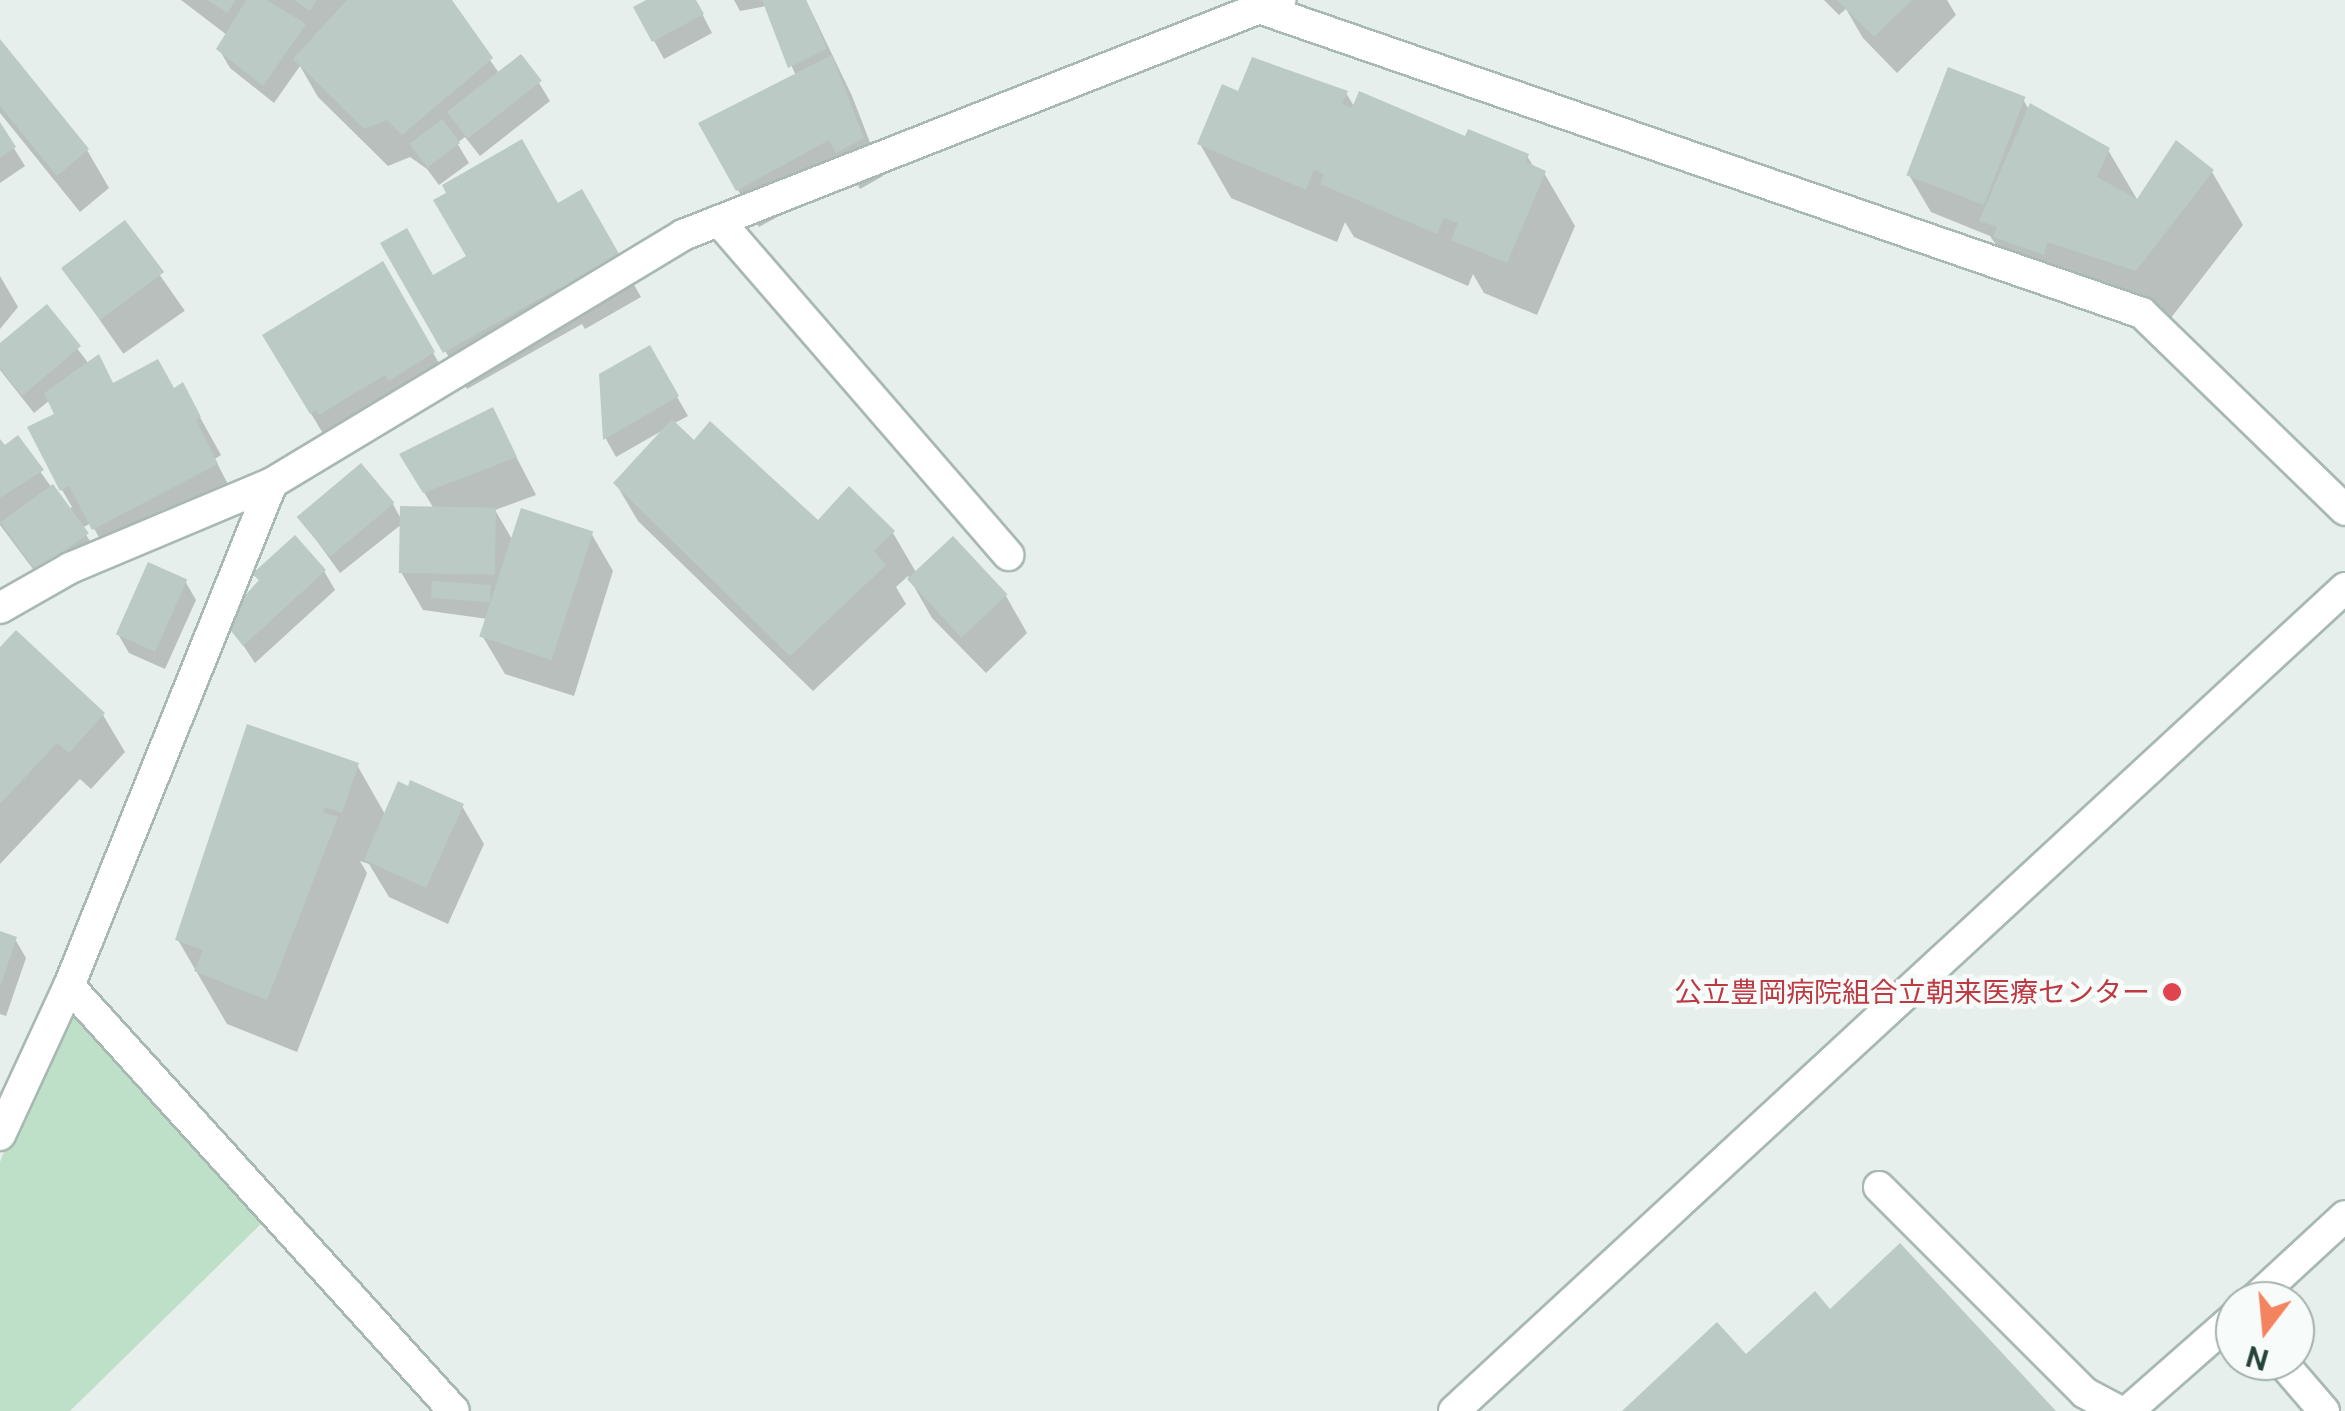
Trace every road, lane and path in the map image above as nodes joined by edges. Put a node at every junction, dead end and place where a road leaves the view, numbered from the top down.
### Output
1 (1271, 4) edge
2 (719, 221) junction
3 (272, 483) junction
4 (2345, 510) edge
5 (1008, 555) dead end
6 (2345, 588) edge
7 (0, 608) edge
8 (68, 986) junction
9 (0, 1136) edge
10 (1879, 1187) dead end
11 (2345, 1216) edge
12 (2275, 1281) edge
13 (2215, 1335) edge
14 (2298, 1381) edge
15 (454, 1411) edge
16 (1454, 1411) edge
17 (2119, 1411) edge
18 (2128, 1411) edge
19 (2324, 1411) edge

1 - 2 street
1 - 4 street
2 - 3 street
2 - 5 street
3 - 7 street
3 - 8 street
6 - 16 street
8 - 9 street
8 - 15 street
10 - 17 street
11 - 12 street
13 - 18 street
14 - 19 street

